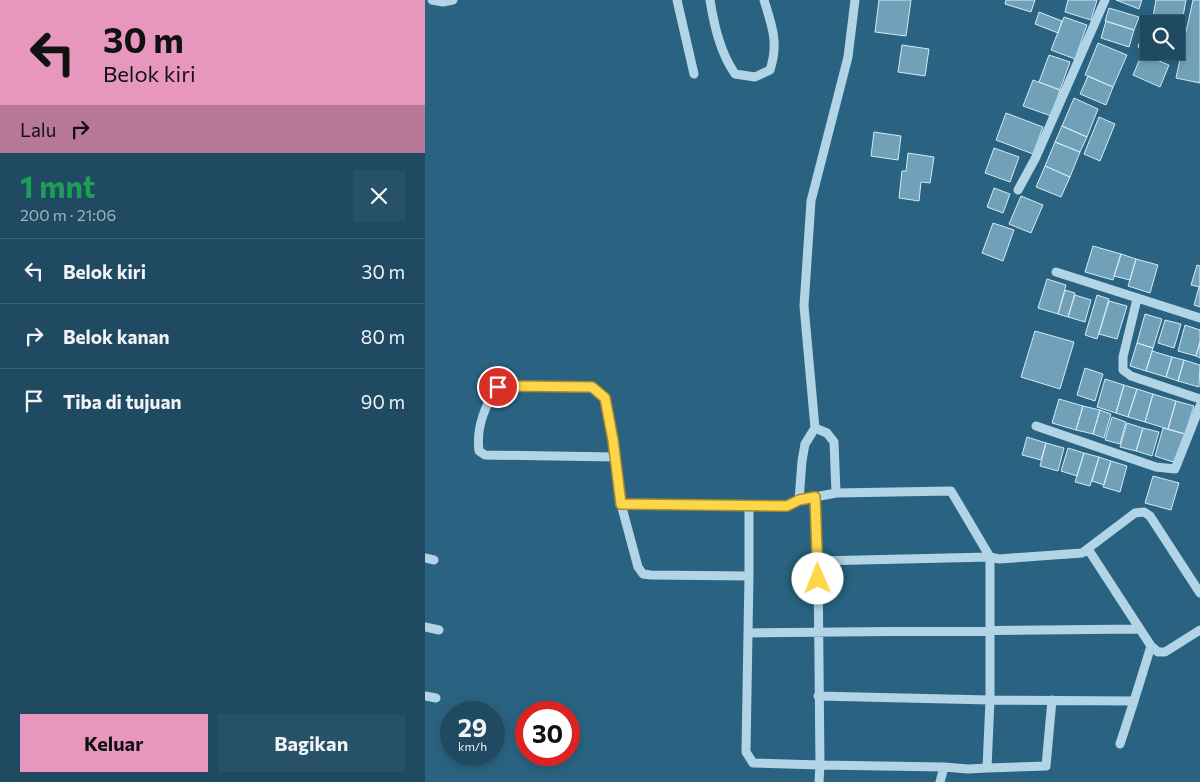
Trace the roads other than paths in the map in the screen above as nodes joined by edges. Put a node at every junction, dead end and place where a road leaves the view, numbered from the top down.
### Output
1 (432, 0) edge
2 (453, 0) edge
3 (677, 0) edge
4 (710, 0) edge
5 (764, 0) edge
6 (855, 0) edge
7 (1105, 0) edge
8 (694, 74) dead end
9 (1017, 190) dead end
10 (1056, 272) dead end
11 (1137, 299) junction
12 (1200, 318) edge
13 (1200, 399) edge
14 (1200, 406) edge
15 (1036, 426) dead end
16 (815, 428) junction
17 (615, 457) junction
18 (835, 493) junction
19 (815, 497) junction
20 (799, 500) junction
21 (621, 504) junction
22 (749, 506) junction
23 (1089, 549) junction
24 (990, 557) junction
25 (818, 561) junction
26 (749, 576) junction
27 (1200, 593) edge
28 (425, 627) edge
29 (1140, 629) junction
30 (439, 630) dead end
31 (990, 630) junction
32 (1200, 630) edge
33 (819, 632) junction
34 (747, 633) junction
35 (1151, 646) junction
36 (425, 696) edge
37 (819, 696) junction
38 (436, 698) dead end
39 (990, 700) junction
40 (1052, 700) junction
41 (1134, 701) junction
42 (1120, 744) dead end
43 (820, 765) junction
44 (944, 767) junction
45 (987, 768) junction
46 (819, 782) edge
47 (940, 782) edge

1 - 2 street
3 - 8 street
4 - 5 street
6 - 16 street
7 - 9 street
10 - 11 street
11 - 12 street
11 - 13 street
14 - 15 street
16 - 18 street
16 - 20 street
17 - 17 street
17 - 21 street
18 - 19 street
18 - 24 street
19 - 20 street
19 - 25 street
20 - 22 street
21 - 22 street
21 - 26 street
22 - 26 street
23 - 24 street
23 - 27 street
23 - 29 street
24 - 25 street
24 - 31 street
25 - 33 street
26 - 34 street
28 - 30 street
29 - 31 street
29 - 35 street
31 - 33 street
31 - 39 street
32 - 35 street
33 - 34 street
33 - 37 street
34 - 43 street
35 - 41 street
36 - 38 street
37 - 39 street
37 - 43 street
39 - 40 street
39 - 45 street
40 - 41 street
40 - 45 street
41 - 42 street
43 - 44 street
43 - 46 street
44 - 45 street
44 - 47 street

